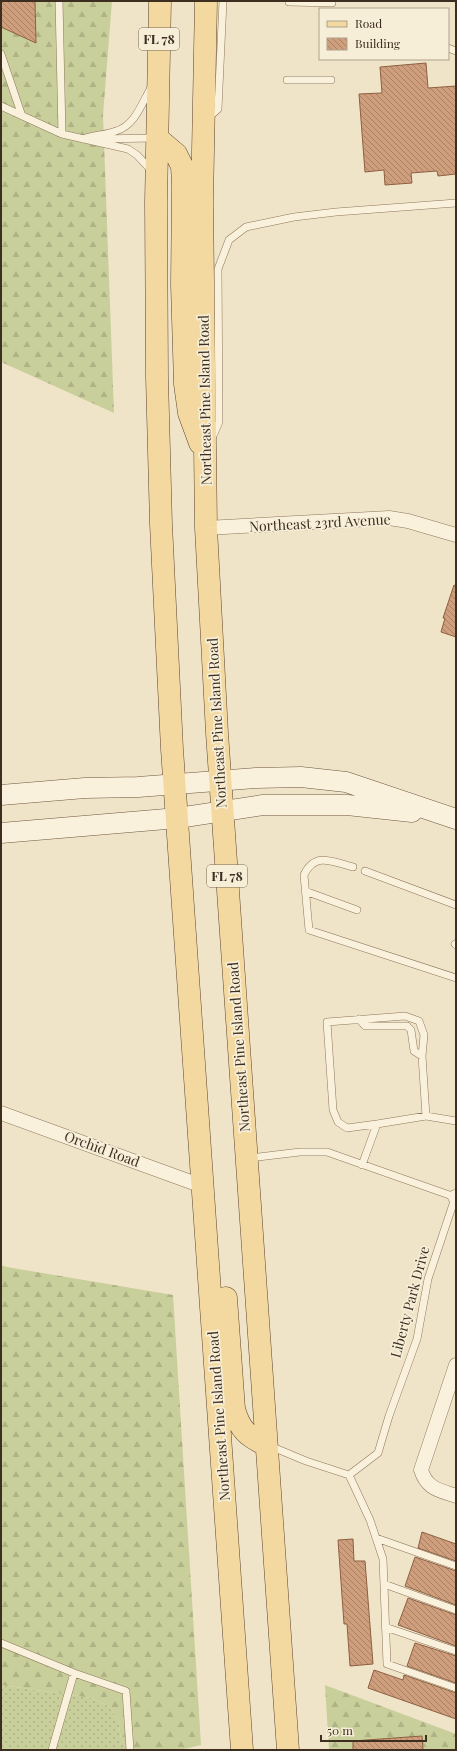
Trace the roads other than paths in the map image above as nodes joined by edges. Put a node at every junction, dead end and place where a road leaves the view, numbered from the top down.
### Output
1 (59, 1) edge
2 (160, 1) edge
3 (206, 1) edge
4 (223, 1) edge
5 (288, 2) dead end
6 (332, 3) dead end
7 (1, 54) edge
8 (158, 78) junction
9 (287, 80) dead end
10 (331, 80) dead end
11 (1, 106) edge
12 (22, 116) junction
13 (203, 121) junction
14 (62, 134) junction
15 (157, 138) junction
16 (82, 140) junction
17 (156, 178) junction
18 (456, 203) edge
19 (205, 451) junction
20 (206, 528) junction
21 (456, 535) edge
22 (220, 781) junction
23 (175, 784) junction
24 (1, 794) edge
25 (222, 812) junction
26 (449, 817) edge
27 (178, 818) junction
28 (1, 833) edge
29 (353, 867) dead end
30 (365, 871) dead end
31 (305, 891) junction
32 (456, 905) edge
33 (357, 910) dead end
34 (456, 978) edge
35 (359, 1019) junction
36 (422, 1056) junction
37 (196, 1083) junction
38 (1, 1113) edge
39 (426, 1116) junction
40 (456, 1121) edge
41 (377, 1124) junction
42 (246, 1158) junction
43 (362, 1165) junction
44 (202, 1186) junction
45 (456, 1196) edge
46 (454, 1374) edge
47 (266, 1445) junction
48 (349, 1475) junction
49 (456, 1496) edge
50 (376, 1538) junction
51 (456, 1566) edge
52 (384, 1584) junction
53 (456, 1610) edge
54 (385, 1627) junction
55 (1, 1643) edge
56 (456, 1651) edge
57 (74, 1673) junction
58 (456, 1688) edge
59 (52, 1750) edge
60 (130, 1750) edge
61 (242, 1750) edge
62 (288, 1750) edge

1 - 14 lane
2 - 8 main road, Northeast Pine Island Road / FL 78
3 - 13 main road, Northeast Pine Island Road / FL 78
4 - 13 lane
5 - 6 lane
7 - 12 lane
8 - 15 main road, Northeast Pine Island Road / FL 78
8 - 16 lane
9 - 10 lane
11 - 12 lane
12 - 14 lane
13 - 19 main road, Northeast Pine Island Road / FL 78
14 - 16 lane
15 - 16 lane
15 - 17 main road, Northeast Pine Island Road / FL 78
15 - 19 main road
16 - 17 lane
17 - 23 main road, Northeast Pine Island Road / FL 78
18 - 19 lane
19 - 20 main road, Northeast Pine Island Road / FL 78
20 - 21 street, Northeast 23rd Avenue
20 - 22 main road, Northeast Pine Island Road / FL 78
22 - 23 street
22 - 25 main road, Northeast Pine Island Road / FL 78
22 - 26 street
23 - 24 street
23 - 27 main road, Northeast Pine Island Road / FL 78
25 - 26 street
25 - 27 street
25 - 42 main road, Northeast Pine Island Road / FL 78
27 - 28 street
27 - 37 main road, Northeast Pine Island Road / FL 78
29 - 31 lane
30 - 32 lane
31 - 33 lane
31 - 34 lane
35 - 36 lane
35 - 36 lane
35 - 41 lane
36 - 39 lane
37 - 44 main road, Northeast Pine Island Road / FL 78
37 - 47 main road, Northeast Pine Island Road
38 - 44 street, Orchid Road
39 - 40 lane
39 - 41 lane
41 - 43 lane
42 - 43 lane
42 - 47 main road, Northeast Pine Island Road / FL 78
43 - 45 lane
44 - 61 main road, Northeast Pine Island Road / FL 78
45 - 48 lane, Liberty Park Drive
46 - 49 street
47 - 48 lane
47 - 62 main road, Northeast Pine Island Road / FL 78
48 - 50 lane
50 - 51 lane
50 - 52 lane
52 - 53 lane
52 - 54 lane
54 - 56 lane
54 - 58 lane
55 - 57 lane
57 - 59 lane
57 - 60 lane

